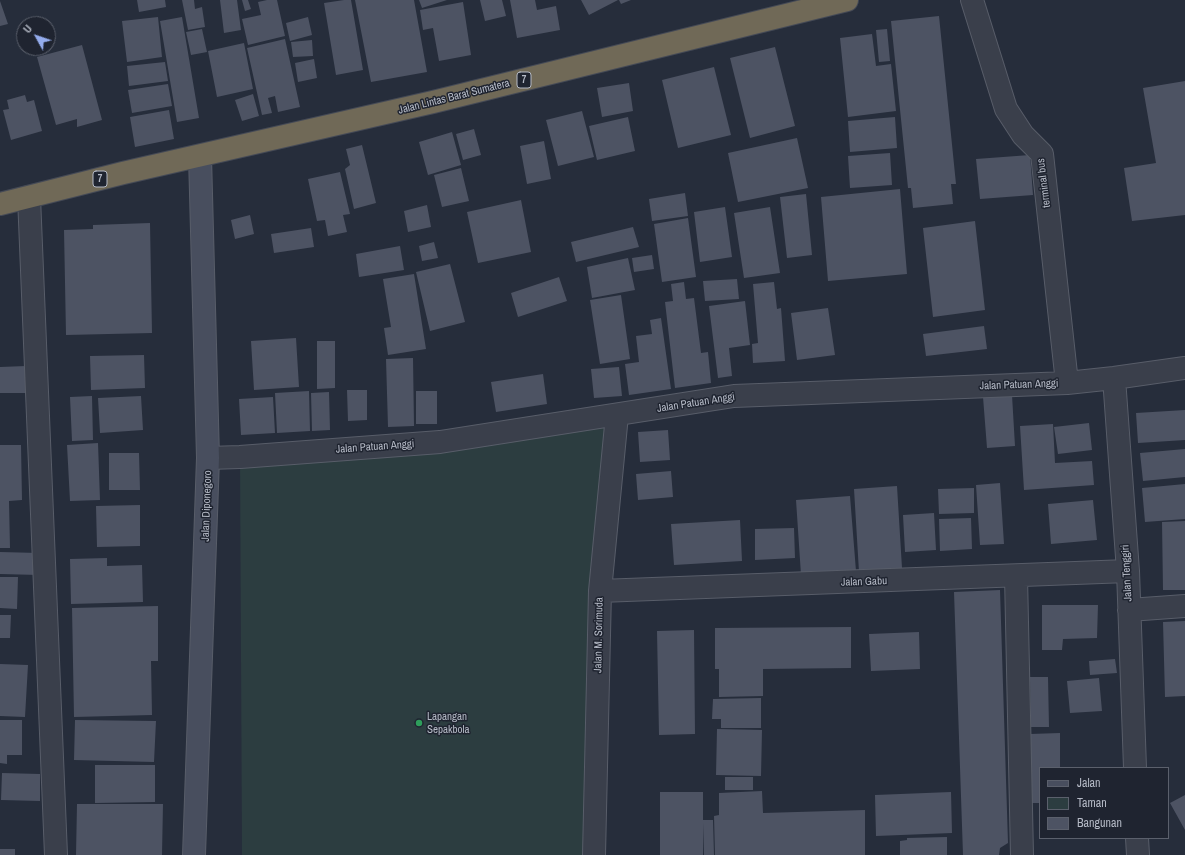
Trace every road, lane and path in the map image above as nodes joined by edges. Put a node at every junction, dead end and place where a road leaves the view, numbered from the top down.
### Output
1 (847, 0) edge
2 (972, 0) edge
3 (200, 156) junction
4 (29, 196) junction
5 (0, 204) edge
6 (1185, 368) edge
7 (1114, 378) junction
8 (1067, 383) junction
9 (617, 415) junction
10 (208, 458) junction
11 (1128, 571) junction
12 (1016, 576) junction
13 (600, 591) junction
14 (1185, 606) edge
15 (1129, 610) junction
16 (1135, 767) edge
17 (1137, 839) edge
18 (56, 855) edge
19 (194, 855) edge
20 (594, 855) edge
21 (1022, 855) edge
22 (1138, 855) edge

1 - 3 highway, Jalan Lintas Barat Sumatera / 7
2 - 8 street, terminal bus
3 - 4 highway, 7
3 - 10 street, Jalan Diponegoro
4 - 5 highway, 7
4 - 18 street
6 - 7 street, Jalan Patuan Anggi
7 - 8 street, Jalan Patuan Anggi
7 - 11 street, Jalan Tenggiri
8 - 9 street, Jalan Patuan Anggi
9 - 10 street, Jalan Patuan Anggi
9 - 13 street, Jalan M. Sorimuda
10 - 19 street, Jalan Diponegoro
11 - 12 street, Jalan Gabu
11 - 15 street, Jalan Tenggiri
12 - 13 street, Jalan Gabu
12 - 21 street
13 - 20 street, Jalan M. Sorimuda
14 - 15 street
15 - 16 street, Jalan Tenggiri
17 - 22 street

